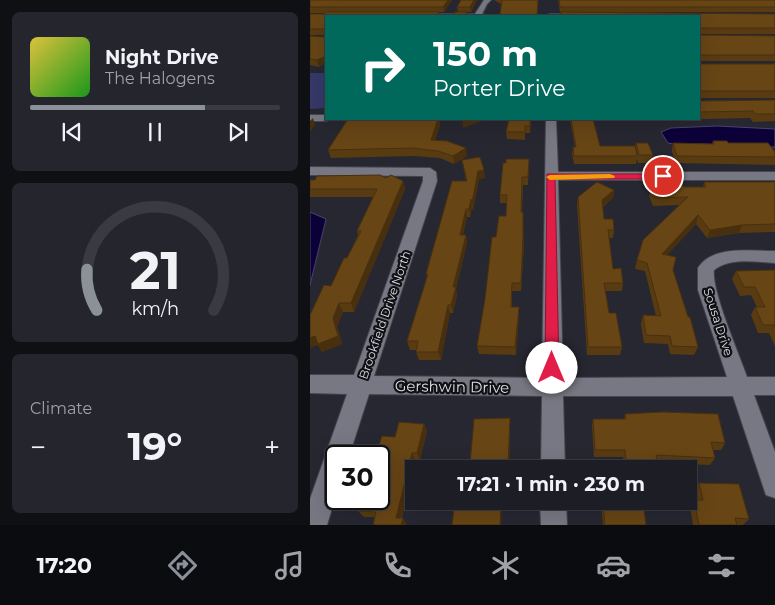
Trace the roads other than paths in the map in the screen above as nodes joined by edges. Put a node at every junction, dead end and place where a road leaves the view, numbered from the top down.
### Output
1 (489, 0) edge
2 (550, 13) edge
3 (478, 15) edge
4 (487, 15) edge
5 (579, 15) edge
6 (310, 112) edge
7 (325, 112) edge
8 (310, 118) edge
9 (325, 118) edge
10 (551, 120) edge
11 (310, 171) edge
12 (550, 176) junction
13 (775, 176) edge
14 (775, 257) edge
15 (310, 384) edge
16 (361, 386) junction
17 (740, 386) junction
18 (775, 386) edge
19 (552, 388) junction
20 (341, 445) edge
21 (553, 460) edge
22 (775, 486) edge
23 (325, 492) edge
24 (553, 510) edge
25 (314, 525) edge
26 (554, 525) edge

1 - 3 street
1 - 4 street
2 - 5 street
6 - 7 street
8 - 9 street
10 - 12 street
11 - 16 street, Brookfield Drive North
12 - 13 street
12 - 19 street
14 - 17 street, Sousa Drive
15 - 16 street, Gershwin Drive
16 - 19 street, Gershwin Drive
16 - 20 street, Brookfield Drive North
17 - 18 street, Gershwin Drive
17 - 19 street, Gershwin Drive
17 - 22 street
19 - 21 street
23 - 25 street, Brookfield Drive North
24 - 26 street

